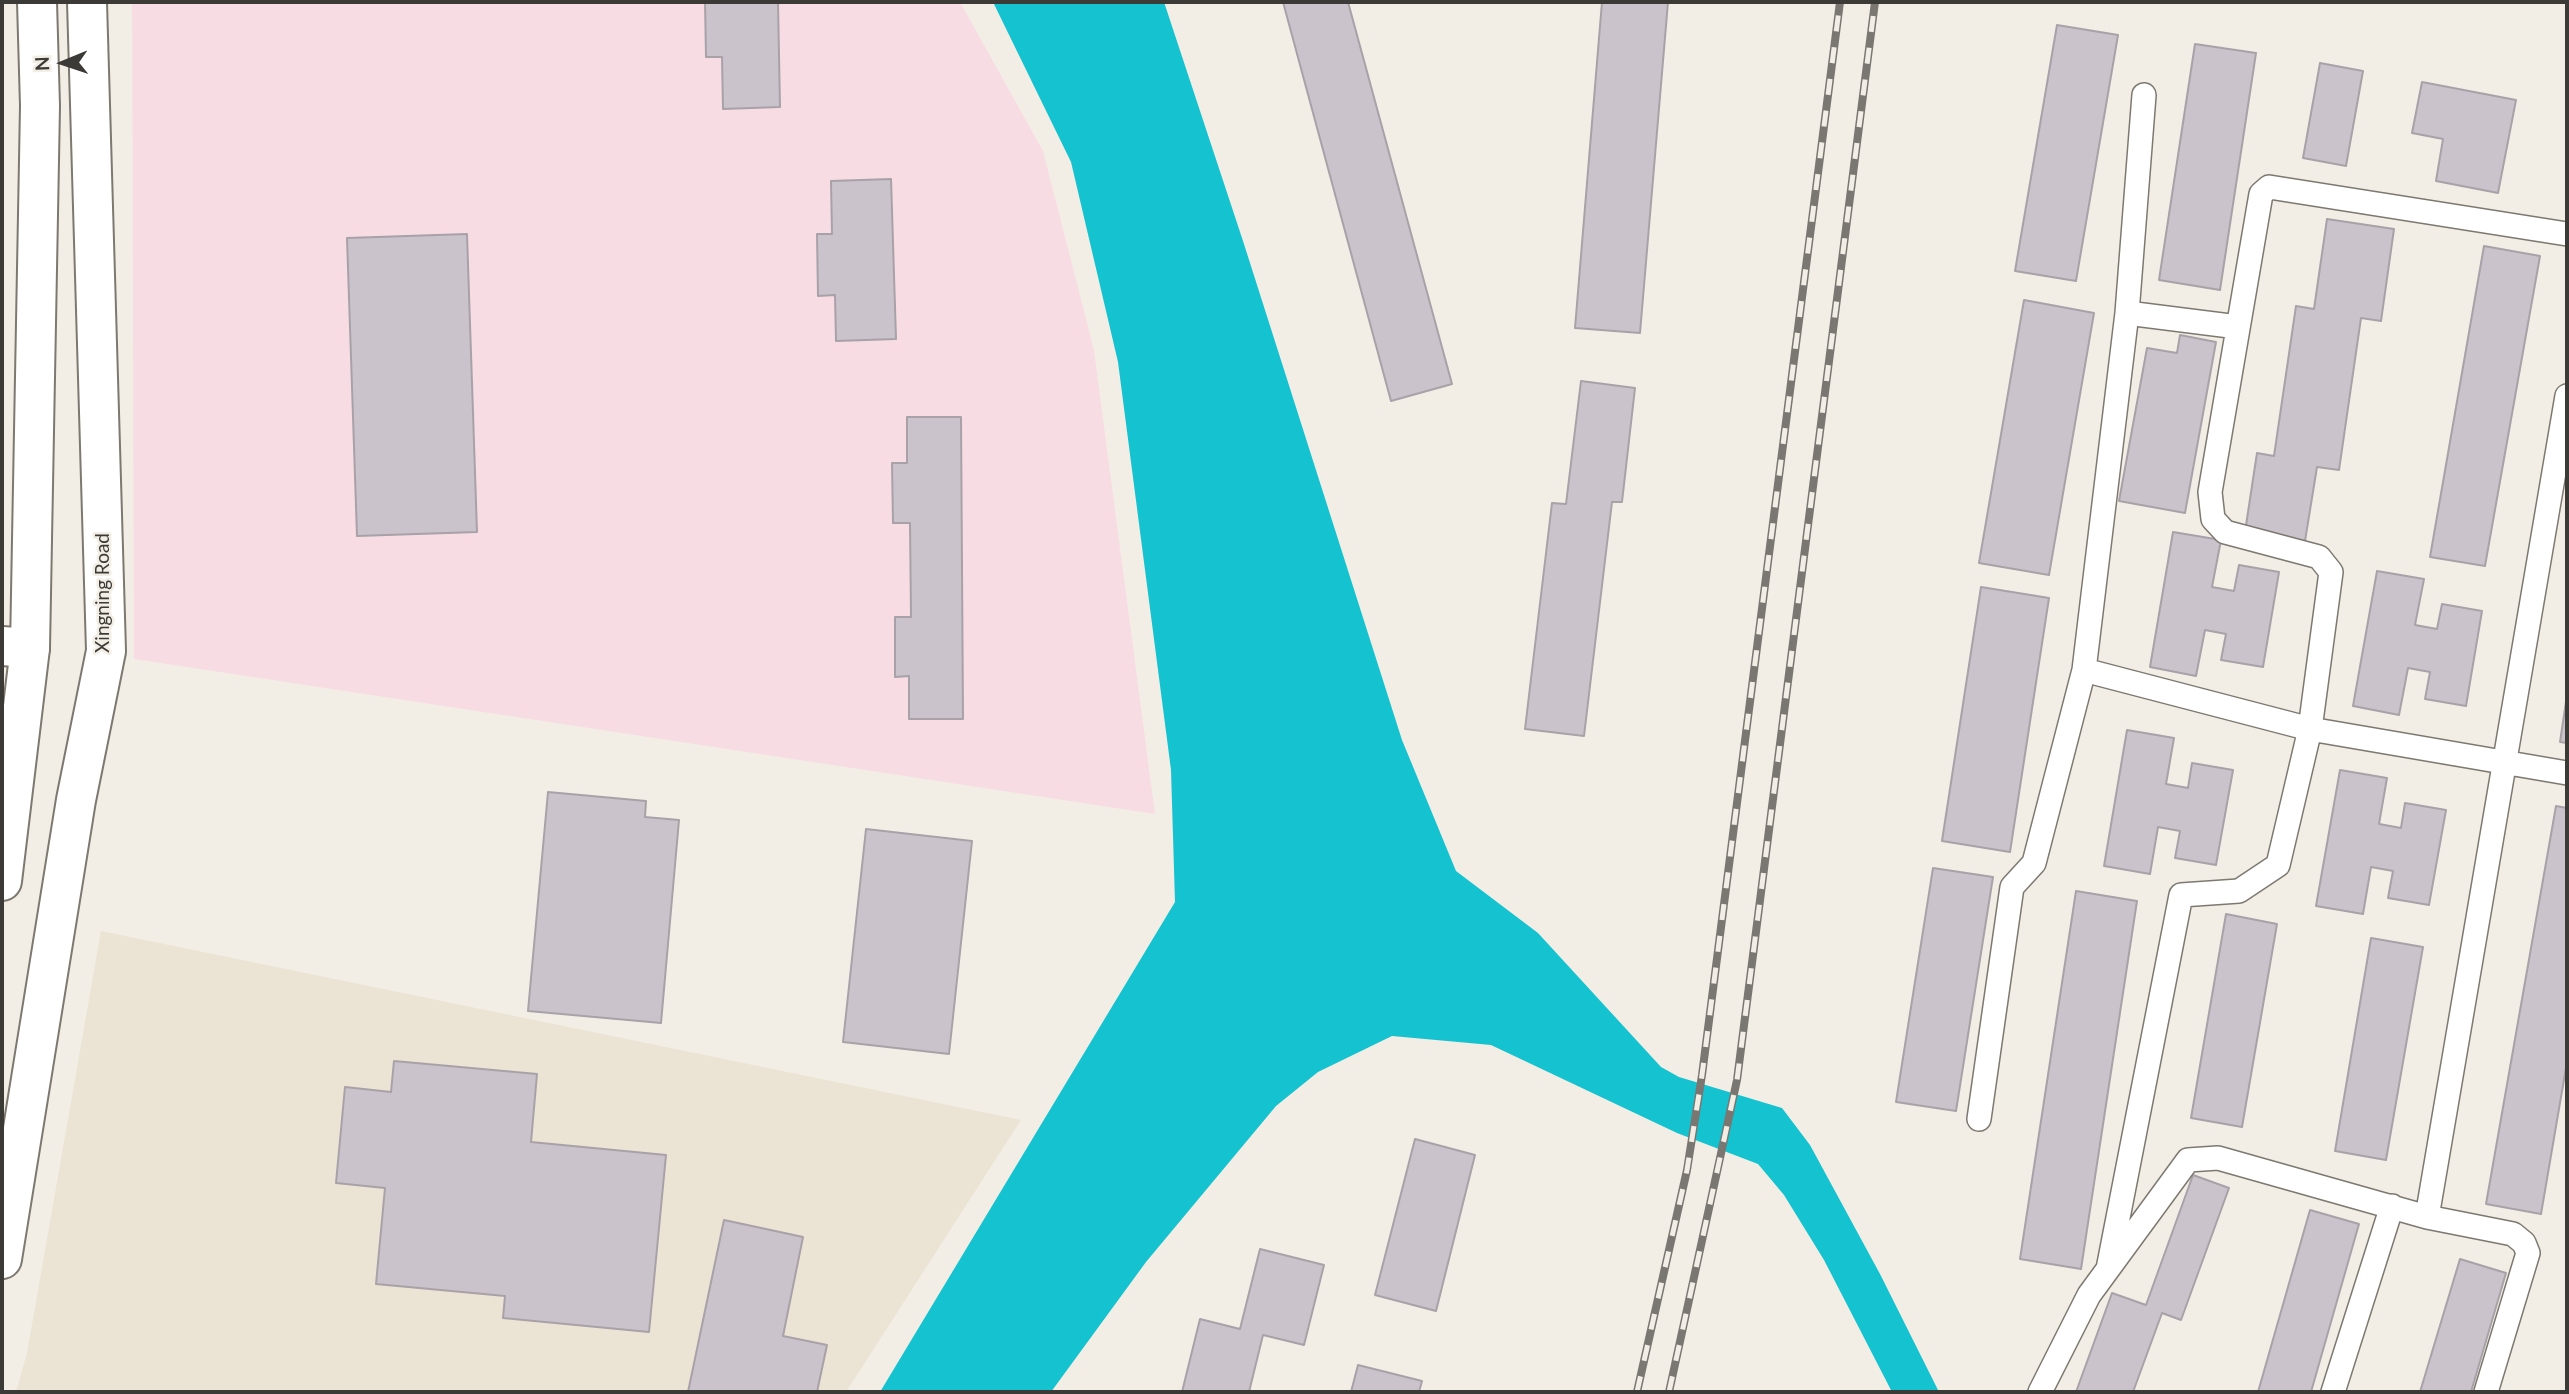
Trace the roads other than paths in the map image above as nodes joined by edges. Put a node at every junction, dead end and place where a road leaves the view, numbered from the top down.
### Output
1 (37, 2) edge
2 (87, 2) edge
3 (2144, 96) dead end
4 (2567, 234) edge
5 (2127, 313) junction
6 (2238, 327) junction
7 (2567, 396) edge
8 (16, 647) edge
9 (2084, 670) junction
10 (2310, 729) junction
11 (2504, 762) junction
12 (2567, 773) edge
13 (2, 881) edge
14 (1979, 1119) dead end
15 (2392, 1206) junction
16 (2427, 1217) junction
17 (2, 1259) edge
18 (2108, 1269) junction
19 (2040, 1392) edge
20 (2333, 1392) edge
21 (2486, 1392) edge

1 - 8 main road
2 - 17 main road, Xingning Road
3 - 5 lane
4 - 6 lane
5 - 6 lane
5 - 9 lane
6 - 10 lane
7 - 11 lane
8 - 13 main road
9 - 10 lane
9 - 14 lane
10 - 11 lane
10 - 18 lane
11 - 12 lane
11 - 16 lane
15 - 16 lane
15 - 18 lane
15 - 20 lane
16 - 21 lane
18 - 19 lane

